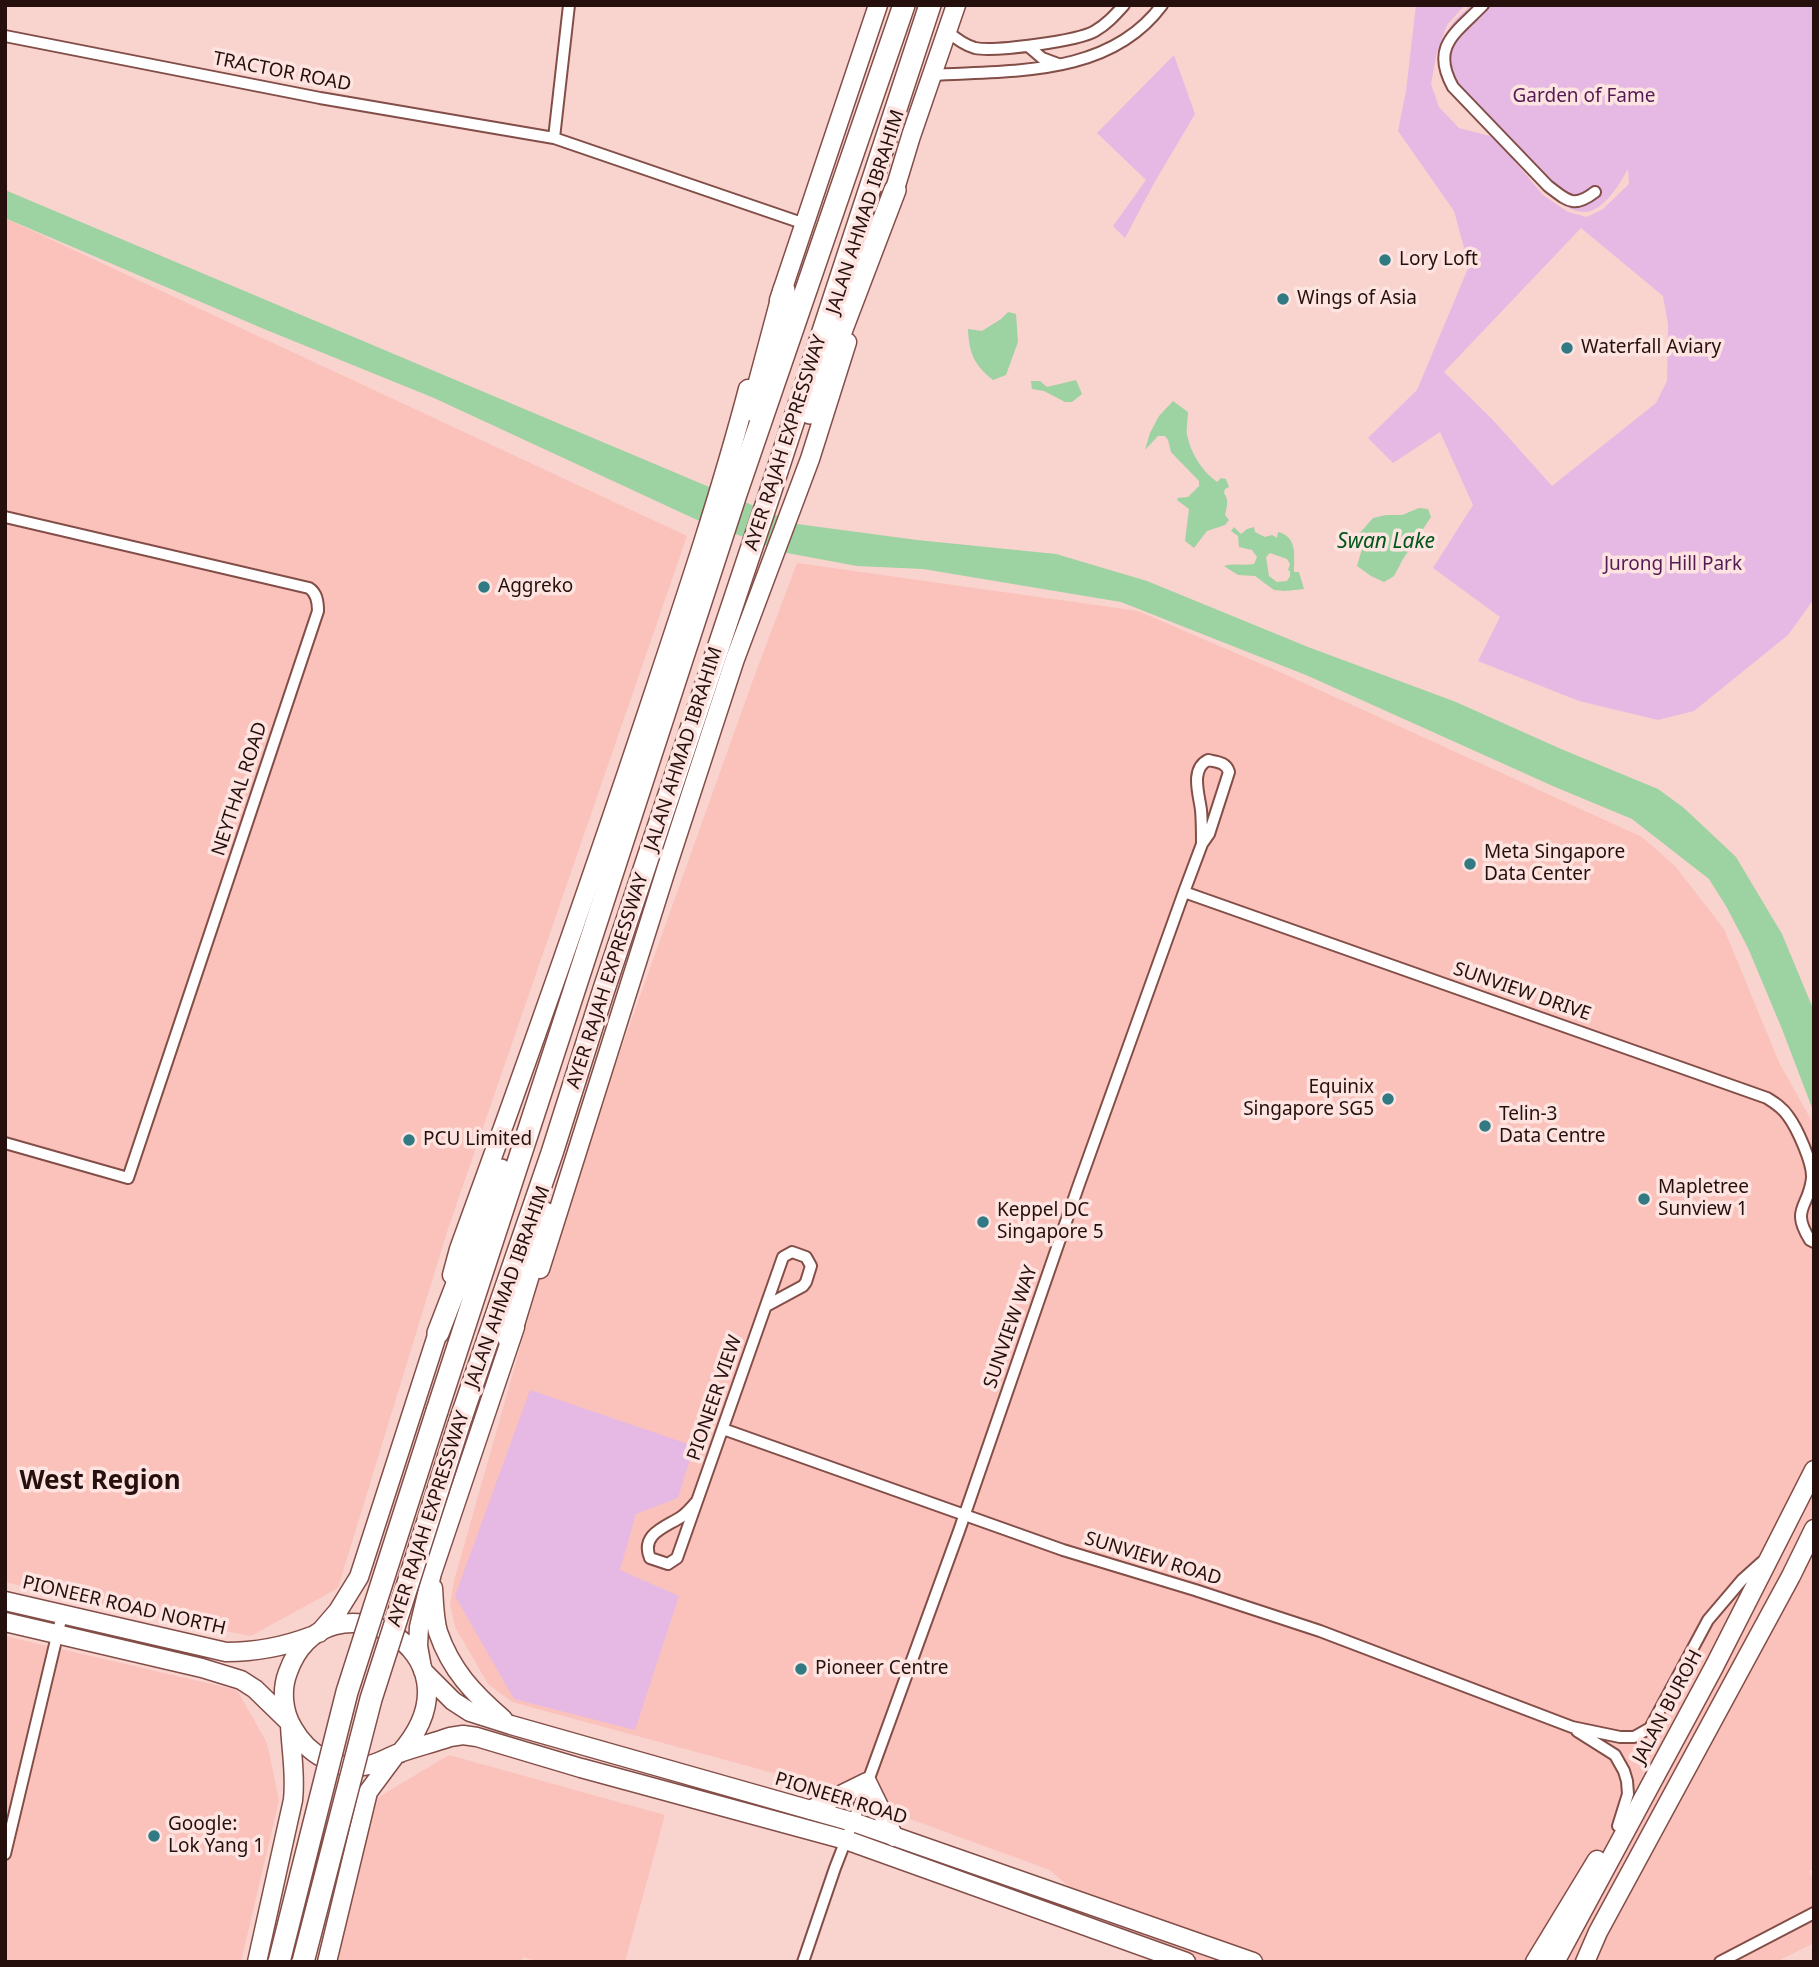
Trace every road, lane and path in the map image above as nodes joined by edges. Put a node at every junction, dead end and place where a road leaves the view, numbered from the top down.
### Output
1 (569, 5) edge
2 (878, 5) edge
3 (904, 5) edge
4 (930, 5) edge
5 (956, 5) edge
6 (1124, 5) edge
7 (1162, 5) edge
8 (1483, 5) edge
9 (947, 31) junction
10 (5, 36) edge
11 (1028, 46) junction
12 (975, 60) junction
13 (1059, 65) junction
14 (1026, 70) junction
15 (932, 75) junction
16 (554, 138) junction
17 (895, 190) junction
18 (1595, 192) dead end
19 (806, 224) junction
20 (784, 290) junction
21 (770, 493) junction
22 (736, 494) junction
23 (5, 517) edge
24 (1202, 844) junction
25 (1184, 892) junction
26 (552, 1056) junction
27 (5, 1143) edge
28 (552, 1153) junction
29 (1813, 1169) edge
30 (1814, 1242) edge
31 (766, 1306) junction
32 (438, 1333) junction
33 (509, 1339) junction
34 (723, 1429) junction
35 (1814, 1470) edge
36 (697, 1501) junction
37 (964, 1514) junction
38 (1814, 1529) edge
39 (1773, 1552) junction
40 (432, 1573) junction
41 (5, 1601) edge
42 (62, 1615) junction
43 (5, 1622) edge
44 (57, 1634) junction
45 (318, 1634) junction
46 (422, 1670) junction
47 (290, 1724) junction
48 (511, 1725) junction
49 (1572, 1727) junction
50 (398, 1754) junction
51 (1662, 1763) junction
52 (867, 1782) junction
53 (810, 1810) junction
54 (853, 1822) junction
55 (1618, 1826) junction
56 (894, 1837) junction
57 (846, 1840) junction
58 (5, 1854) edge
59 (1814, 1913) edge
60 (257, 1962) edge
61 (279, 1962) edge
62 (303, 1962) edge
63 (327, 1962) edge
64 (803, 1962) edge
65 (1185, 1962) edge
66 (1253, 1962) edge
67 (1535, 1962) edge
68 (1555, 1962) edge
69 (1585, 1962) edge
70 (1720, 1962) edge

1 - 16 street
2 - 19 main road
3 - 22 highway, AYER RAJAH EXPRESSWAY
4 - 21 highway, AYER RAJAH EXPRESSWAY
5 - 9 main road, JALAN AHMAD IBRAHIM
6 - 11 street
7 - 13 street
8 - 18 street
9 - 12 street
9 - 15 main road, JALAN AHMAD IBRAHIM
10 - 16 street, TRACTOR ROAD
11 - 12 street
11 - 13 street
11 - 14 street
12 - 14 street
12 - 15 street
13 - 14 street
15 - 17 main road, JALAN AHMAD IBRAHIM
16 - 19 street, TRACTOR ROAD
17 - 21 highway
17 - 33 main road, JALAN AHMAD IBRAHIM
19 - 20 main road
20 - 22 highway
20 - 32 main road
21 - 28 highway, AYER RAJAH EXPRESSWAY
22 - 26 highway, AYER RAJAH EXPRESSWAY
23 - 27 street, NEYTHAL ROAD
24 - 24 street, SUNVIEW WAY
24 - 25 street, SUNVIEW WAY
25 - 29 street, SUNVIEW DRIVE
25 - 37 street, SUNVIEW WAY
26 - 32 highway
26 - 61 highway, AYER RAJAH EXPRESSWAY, bridge
28 - 33 highway
28 - 62 highway, AYER RAJAH EXPRESSWAY, bridge
29 - 30 street, SUNVIEW DRIVE
31 - 31 street, PIONEER VIEW
31 - 34 street, PIONEER VIEW
32 - 45 main road
33 - 40 main road, JALAN AHMAD IBRAHIM
34 - 36 street, PIONEER VIEW
34 - 37 street, SUNVIEW ROAD
35 - 39 main road, JALAN BUROH
36 - 36 street, PIONEER VIEW
37 - 49 street, SUNVIEW ROAD
37 - 52 street, SUNVIEW WAY
38 - 69 main road
39 - 49 street, SUNVIEW ROAD
39 - 51 main road, JALAN BUROH
40 - 46 main road, JALAN AHMAD IBRAHIM
40 - 48 main road
41 - 42 main road, PIONEER ROAD NORTH
42 - 44 street
42 - 45 main road, PIONEER ROAD NORTH
43 - 44 main road
44 - 47 main road
44 - 58 street
45 - 46 main road
45 - 47 main road
46 - 48 main road, PIONEER ROAD
46 - 50 main road
47 - 50 main road
47 - 60 main road
48 - 53 main road, PIONEER ROAD
49 - 55 street, SUNVIEW ROAD
50 - 57 main road, PIONEER ROAD
50 - 63 main road
51 - 55 main road
51 - 68 main road, JALAN BUROH
52 - 53 main road
52 - 54 street, SUNVIEW WAY
52 - 56 main road
53 - 54 main road, PIONEER ROAD
54 - 56 main road, PIONEER ROAD
54 - 57 street, SUNVIEW WAY
55 - 67 main road
56 - 66 main road, PIONEER ROAD
57 - 64 street, SUNVIEW WAY
57 - 65 main road, PIONEER ROAD
59 - 70 street

